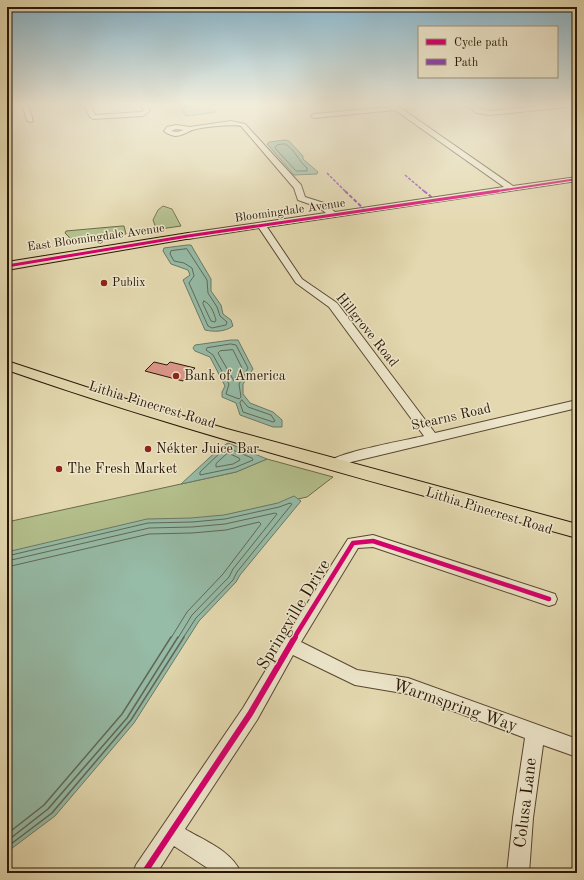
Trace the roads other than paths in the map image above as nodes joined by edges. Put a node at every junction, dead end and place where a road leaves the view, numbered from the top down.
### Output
1 (261, 145) edge
2 (449, 145) edge
3 (577, 179) edge
4 (512, 189) junction
5 (333, 215) junction
6 (261, 226) junction
7 (188, 236) junction
8 (7, 260) edge
9 (7, 266) edge
10 (7, 357) edge
11 (7, 365) edge
12 (577, 404) edge
13 (432, 438) junction
14 (297, 453) junction
15 (334, 464) junction
16 (402, 483) junction
17 (577, 531) edge
18 (577, 538) edge
19 (549, 599) dead end
20 (290, 645) junction
21 (535, 733) junction
22 (577, 748) edge
23 (172, 833) junction
24 (144, 873) edge
25 (230, 873) edge
26 (518, 873) edge

1 - 5 street
2 - 4 street
3 - 4 street, Bloomingdale Avenue
4 - 5 street, Bloomingdale Avenue
5 - 6 street, Bloomingdale Avenue
6 - 7 street, Bloomingdale Avenue
6 - 13 street, Hillgrove Road
7 - 8 main road, East Bloomingdale Avenue
7 - 9 main road, Bloomingdale Avenue
10 - 14 main road, Lithia Pinecrest Road
11 - 14 main road, Lithia Pinecrest Road
12 - 13 street, Stearns Road
13 - 15 street, Stearns Road
14 - 15 main road, Lithia Pinecrest Road
15 - 16 main road, Lithia Pinecrest Road
16 - 17 main road, Lithia Pinecrest Road
16 - 18 main road, Lithia Pinecrest Road
19 - 20 street, Springville Drive
20 - 21 street, Warmspring Way
20 - 23 street, Springville Drive
21 - 22 street, Warmspring Way
21 - 26 street, Colusa Lane
23 - 24 street, Springville Drive
23 - 25 street

